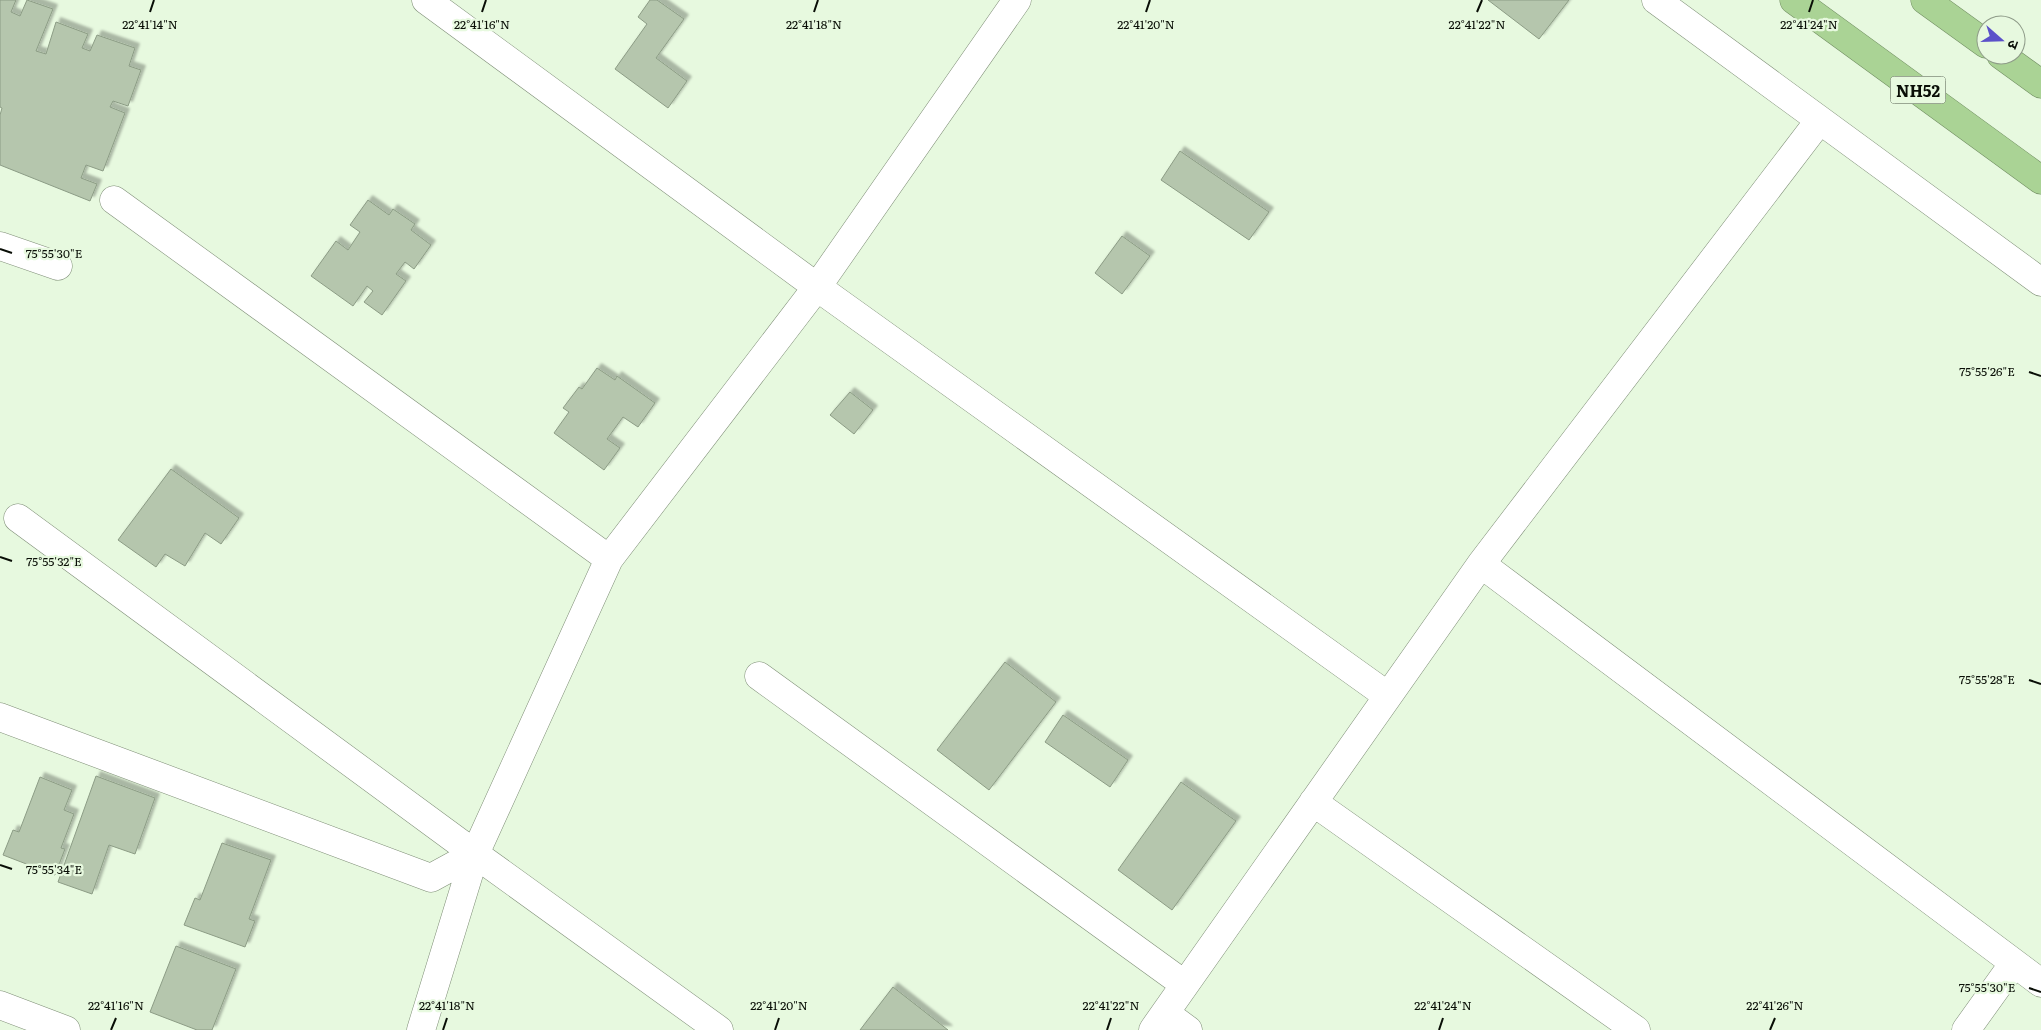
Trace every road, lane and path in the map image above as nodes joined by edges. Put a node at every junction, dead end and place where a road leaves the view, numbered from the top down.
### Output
1 (426, 0) edge
2 (1017, 0) edge
3 (1656, 0) edge
4 (1794, 0) edge
5 (1926, 0) edge
6 (1976, 37) edge
7 (2015, 65) edge
8 (2041, 84) edge
9 (1819, 121) junction
10 (2041, 180) edge
11 (114, 200) dead end
12 (0, 246) edge
13 (58, 266) dead end
14 (2041, 282) edge
15 (817, 287) junction
16 (18, 518) dead end
17 (610, 559) junction
18 (1481, 564) junction
19 (759, 676) dead end
20 (1388, 696) junction
21 (0, 717) edge
22 (1313, 802) junction
23 (475, 854) junction
24 (2014, 963) junction
25 (2041, 983) edge
26 (1184, 984) junction
27 (0, 1005) edge
28 (1159, 1022) edge
29 (66, 1030) edge
30 (421, 1030) edge
31 (720, 1030) edge
32 (1188, 1030) edge
33 (1636, 1030) edge
34 (1966, 1030) edge

1 - 15 street
2 - 15 street
3 - 9 street
4 - 10 highway, NH52
5 - 6 highway
7 - 8 highway
9 - 14 street
9 - 18 street
11 - 17 street
12 - 13 street
15 - 17 street
15 - 20 street
16 - 23 street
17 - 23 street
18 - 20 street
18 - 24 street
19 - 26 street
20 - 22 street
21 - 23 street
22 - 26 street
22 - 33 street
23 - 30 street
23 - 31 street
24 - 25 street
24 - 34 street
26 - 28 street
27 - 29 street
28 - 32 street

